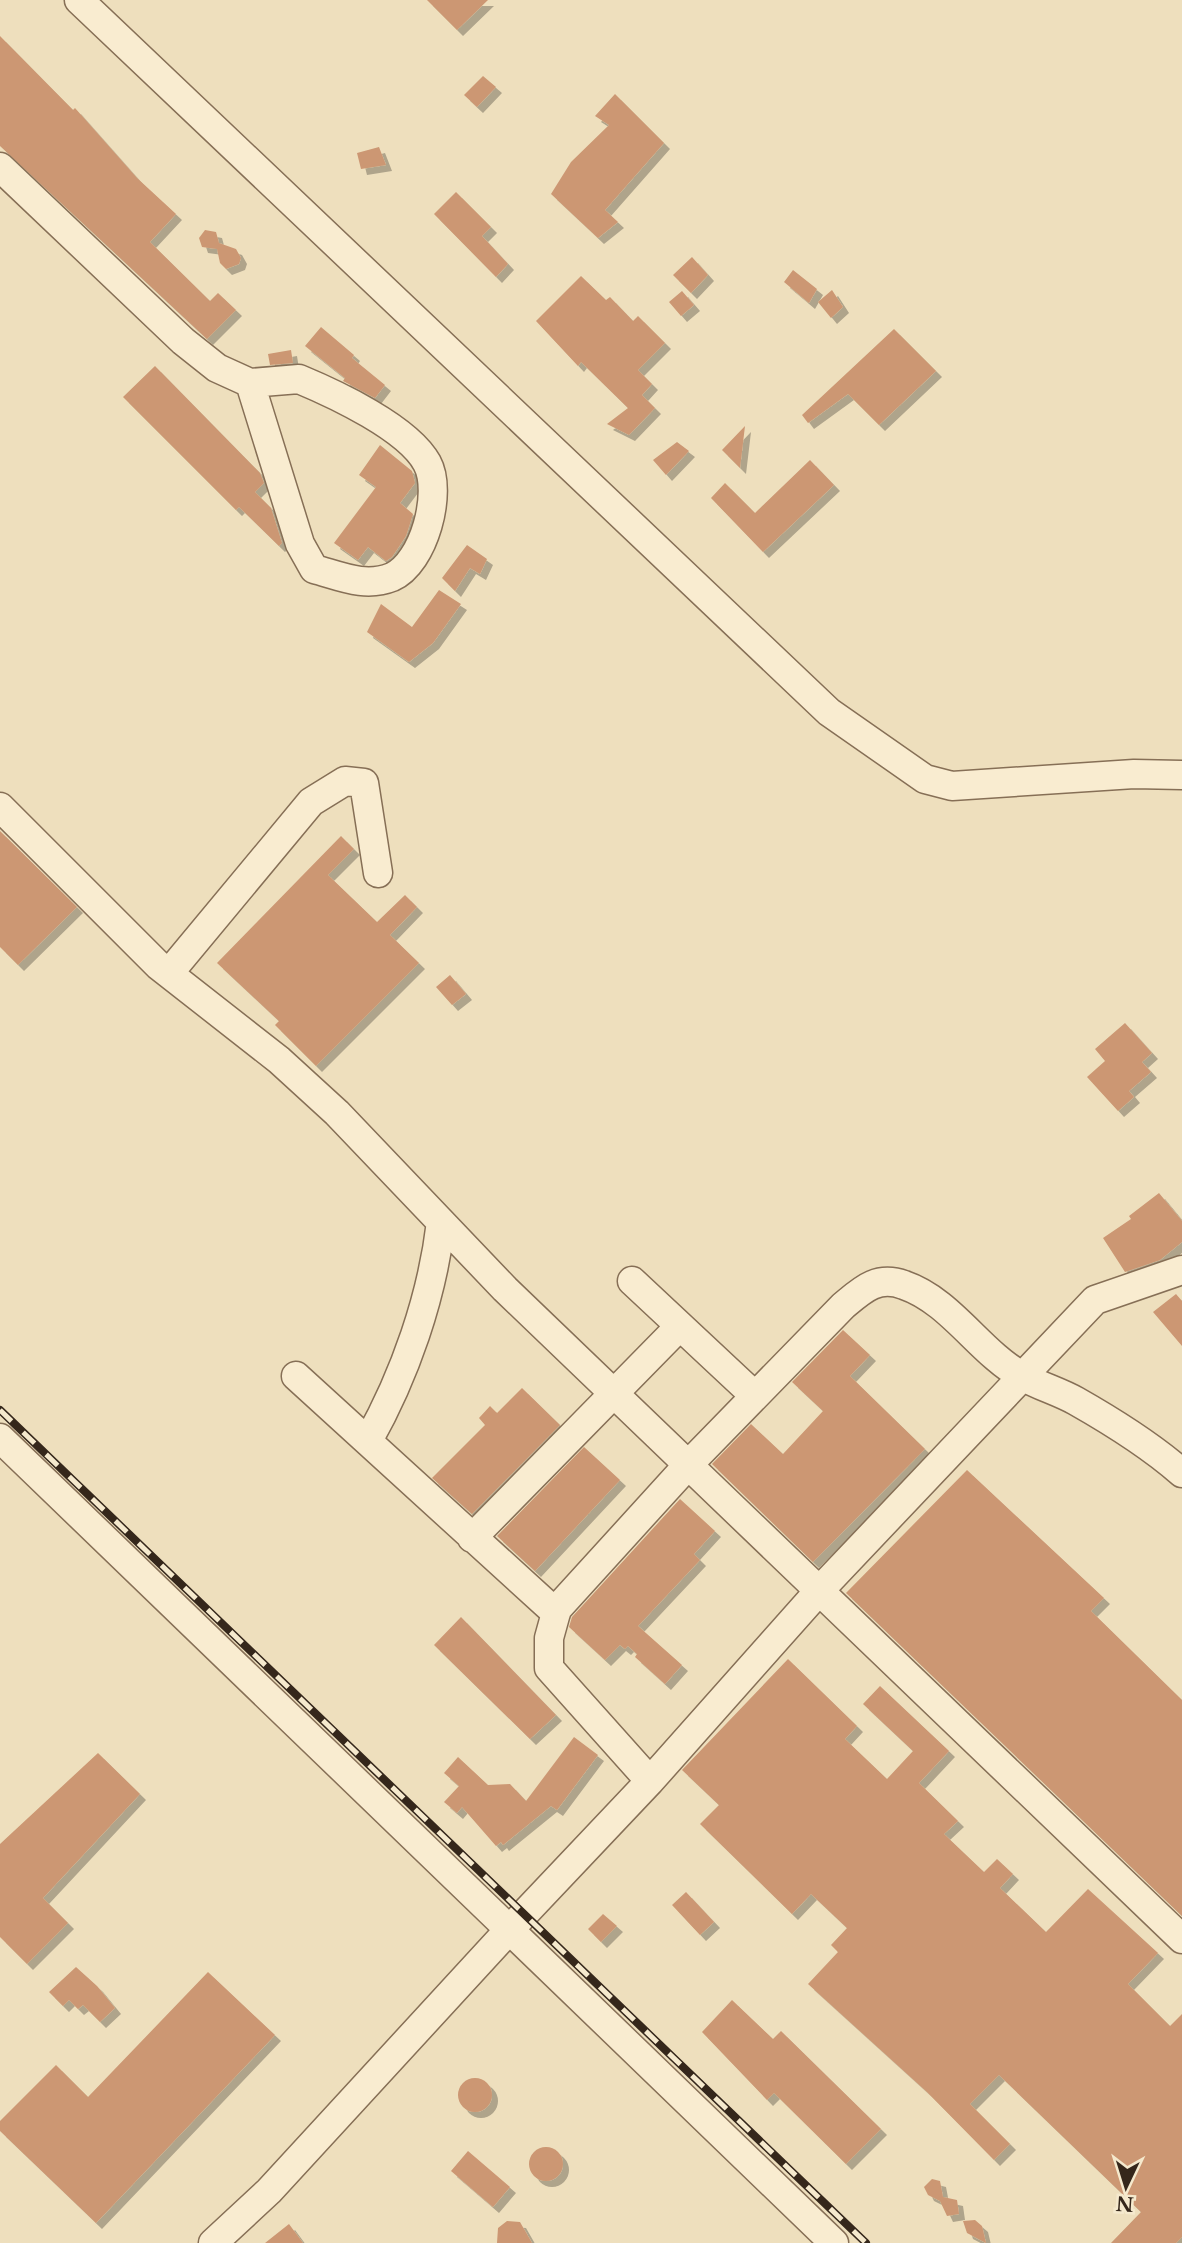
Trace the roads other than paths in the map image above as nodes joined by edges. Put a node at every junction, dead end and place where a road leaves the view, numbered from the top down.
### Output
1 (79, 0) edge
2 (0, 167) edge
3 (250, 383) junction
4 (1182, 775) edge
5 (0, 807) edge
6 (378, 873) dead end
7 (169, 973) junction
8 (436, 1216) junction
9 (1182, 1270) edge
10 (632, 1281) dead end
11 (680, 1326) junction
12 (296, 1376) dead end
13 (1021, 1376) junction
14 (614, 1394) junction
15 (755, 1396) junction
16 (0, 1438) edge
17 (368, 1441) junction
18 (688, 1465) junction
19 (1182, 1473) edge
20 (472, 1538) junction
21 (818, 1592) junction
22 (556, 1613) junction
23 (650, 1781) junction
24 (509, 1930) junction
25 (1182, 1939) edge
26 (213, 2243) edge
27 (834, 2243) edge

1 - 4 street
2 - 3 street
3 - 3 street
5 - 7 street
6 - 7 street
7 - 8 street
8 - 14 street
8 - 17 street
9 - 13 street
10 - 11 street
11 - 14 street
11 - 15 street
12 - 17 street
13 - 15 street
13 - 19 street
13 - 21 street
14 - 18 street
14 - 20 street
15 - 18 street
16 - 24 street
17 - 20 street
18 - 21 street
18 - 22 street
20 - 22 street
21 - 23 street
21 - 25 street
22 - 23 street
23 - 24 street
24 - 26 street
24 - 27 street

